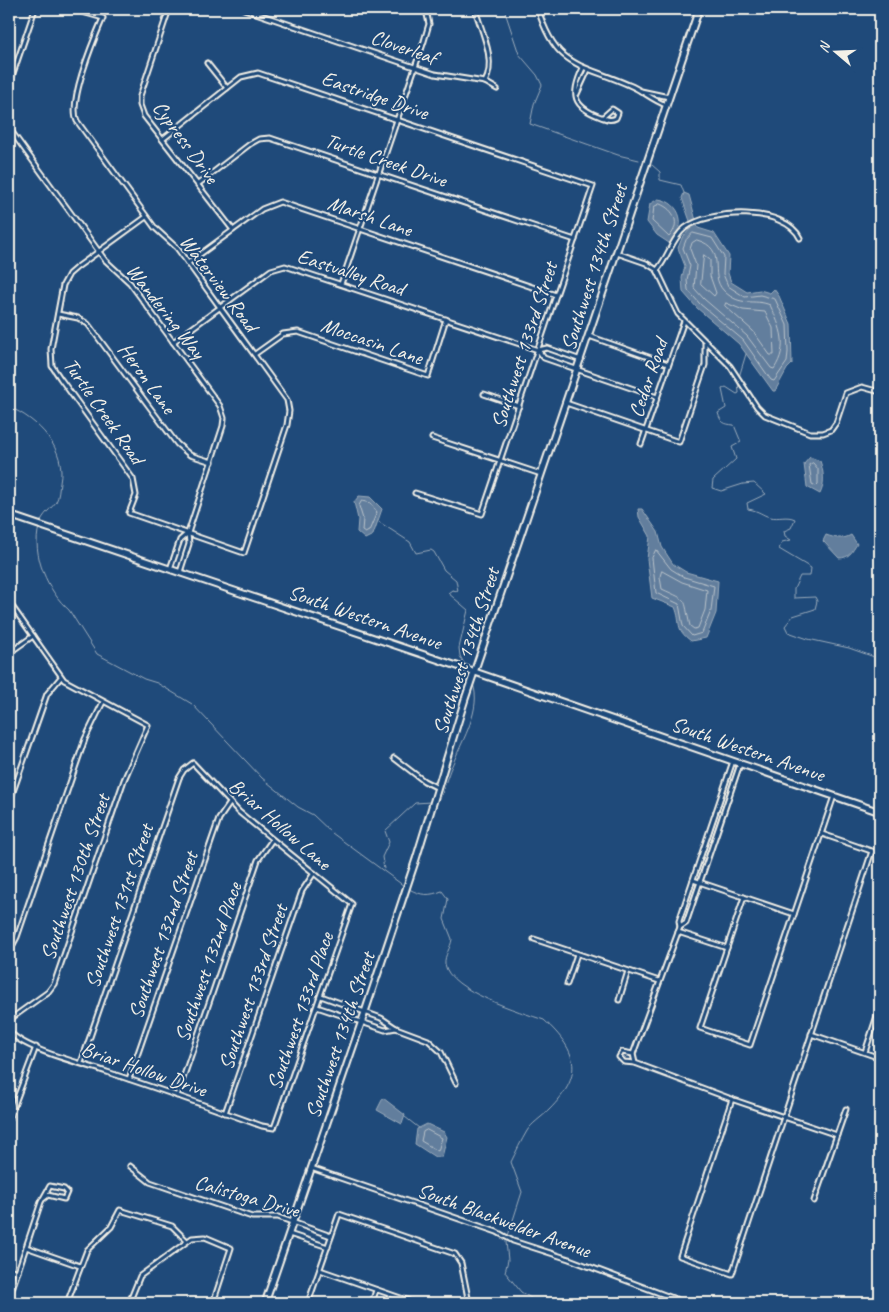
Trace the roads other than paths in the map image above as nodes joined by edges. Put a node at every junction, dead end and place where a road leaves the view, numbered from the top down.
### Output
1 (35, 9) edge
2 (72, 9) edge
3 (169, 9) edge
4 (244, 9) edge
5 (412, 9) edge
6 (427, 9) edge
7 (475, 9) edge
8 (538, 9) edge
9 (699, 9) edge
10 (207, 63) dead end
11 (416, 67) junction
12 (583, 68) junction
13 (588, 70) junction
14 (485, 82) junction
15 (9, 85) edge
16 (228, 88) junction
17 (497, 89) dead end
18 (640, 91) junction
19 (576, 94) junction
20 (668, 97) junction
21 (666, 105) junction
22 (603, 117) junction
23 (397, 119) junction
24 (9, 128) edge
25 (163, 139) junction
26 (379, 174) junction
27 (198, 184) junction
28 (593, 186) joint
29 (146, 217) junction
30 (361, 228) junction
31 (233, 230) junction
32 (800, 238) dead end
33 (574, 240) junction
34 (99, 251) junction
35 (616, 252) junction
36 (188, 263) junction
37 (657, 270) junction
38 (341, 284) junction
39 (556, 295) junction
40 (220, 307) junction
41 (58, 314) junction
42 (446, 319) junction
43 (684, 321) junction
44 (588, 336) junction
45 (173, 342) junction
46 (705, 342) junction
47 (538, 350) junction
48 (255, 354) junction
49 (580, 360) junction
50 (668, 364) junction
51 (577, 369) junction
52 (880, 392) edge
53 (484, 394) dead end
54 (657, 397) junction
55 (566, 403) junction
56 (519, 406) junction
57 (646, 431) junction
58 (432, 438) dead end
59 (641, 444) dead end
60 (501, 461) junction
61 (212, 462) junction
62 (542, 474) junction
63 (415, 493) dead end
64 (9, 515) edge
65 (188, 533) junction
66 (170, 569) junction
67 (180, 572) junction
68 (9, 602) edge
69 (33, 636) junction
70 (9, 652) edge
71 (475, 672) junction
72 (61, 677) junction
73 (103, 702) junction
74 (394, 758) dead end
75 (733, 761) junction
76 (193, 763) joint
77 (740, 764) junction
78 (438, 788) junction
79 (834, 796) junction
80 (9, 803) edge
81 (230, 803) junction
82 (880, 812) edge
83 (711, 826) junction
84 (718, 828) junction
85 (822, 834) junction
86 (272, 840) junction
87 (872, 851) junction
88 (880, 854) edge
89 (314, 873) junction
90 (693, 880) junction
91 (700, 882) junction
92 (744, 897) junction
93 (352, 904) joint
94 (794, 914) junction
95 (680, 927) junction
96 (678, 932) junction
97 (534, 939) dead end
98 (727, 948) junction
99 (9, 952) edge
100 (577, 954) junction
101 (628, 971) junction
102 (659, 982) junction
103 (567, 984) dead end
104 (320, 996) junction
105 (619, 1000) dead end
106 (317, 1007) junction
107 (880, 1007) edge
108 (365, 1012) junction
109 (9, 1020) edge
110 (362, 1022) junction
111 (396, 1028) junction
112 (9, 1031) edge
113 (811, 1034) junction
114 (36, 1047) junction
115 (865, 1052) junction
116 (634, 1054) junction
117 (880, 1058) edge
118 (81, 1063) junction
119 (635, 1063) junction
120 (129, 1079) junction
121 (456, 1083) dead end
122 (177, 1096) junction
123 (732, 1100) junction
124 (846, 1109) dead end
125 (226, 1113) junction
126 (783, 1117) junction
127 (9, 1120) edge
128 (274, 1128) joint
129 (837, 1135) junction
130 (130, 1166) dead end
131 (311, 1168) junction
132 (43, 1198) junction
133 (814, 1201) dead end
134 (292, 1223) junction
135 (288, 1234) junction
136 (331, 1236) junction
137 (187, 1241) junction
138 (26, 1247) junction
139 (328, 1247) junction
140 (80, 1266) junction
141 (9, 1269) edge
142 (320, 1270) junction
143 (18, 1272) junction
144 (376, 1290) junction
145 (9, 1298) edge
146 (676, 1302) edge
147 (68, 1303) edge
148 (129, 1303) edge
149 (213, 1303) edge
150 (265, 1303) edge
151 (308, 1303) edge
152 (372, 1303) edge
153 (415, 1303) edge
154 (469, 1303) edge
155 (686, 1303) edge

1 - 15 street
2 - 29 street, Waterview Road
3 - 25 street, Cypress Drive
4 - 11 street, Cloverleaf
5 - 6 street
6 - 11 street
7 - 14 street
8 - 12 street
9 - 20 main road, Southwest 134th Street
10 - 16 street
11 - 14 street, Cloverleaf
11 - 23 street
12 - 13 street
12 - 19 street
13 - 18 street
13 - 19 street
14 - 17 street, Cloverleaf
16 - 23 street, Eastridge Drive
16 - 25 street, Eastridge Drive
18 - 20 street
18 - 21 street
19 - 22 street
20 - 21 main road, Southwest 134th Street
21 - 35 main road, Southwest 134th Street
22 - 22 street
23 - 26 street
23 - 28 street, Eastridge Drive
24 - 34 street, Wandering Way
25 - 27 street, Cypress Drive
26 - 27 street, Turtle Creek Drive
26 - 30 street
26 - 33 street, Turtle Creek Drive
27 - 31 street, Cypress Drive
28 - 33 street, Southwest 133rd Street
29 - 34 street, Turtle Creek Road
29 - 36 street, Waterview Road
30 - 31 street, Marsh Lane
30 - 38 street
30 - 39 street, Marsh Lane
31 - 36 street, Marsh Lane
32 - 37 street
33 - 39 street, Southwest 133rd Street
34 - 41 street, Turtle Creek Road
34 - 45 street, Wandering Way
35 - 37 street
35 - 44 main road, Southwest 134th Street
36 - 40 street, Waterview Road
37 - 43 street
38 - 40 street, Eastvalley Road
38 - 42 street, Eastvalley Road
39 - 47 street, Southwest 133rd Street
40 - 45 street, Eastvalley Road
40 - 48 street, Waterview Road
41 - 61 street, Heron Lane
41 - 65 street, Turtle Creek Road
42 - 47 street, Eastvalley Road
42 - 48 street, Moccasin Lane
43 - 46 street
43 - 50 street, Cedar Road
44 - 49 main road, Southwest 134th Street
44 - 50 street
45 - 61 street, Wandering Way
46 - 52 street
46 - 57 street
47 - 49 street, Eastvalley Road
47 - 51 street, Eastvalley Road
47 - 56 street, Southwest 133rd Street
48 - 65 street, Waterview Road
49 - 51 main road, Southwest 134th Street
50 - 54 street, Cedar Road
51 - 54 street, Eastvalley Road
51 - 55 main road, Southwest 134th Street
53 - 56 street
54 - 57 street, Cedar Road
55 - 57 street
55 - 62 main road, Southwest 134th Street
56 - 60 street, Southwest 133rd Street
57 - 59 street, Cedar Road
58 - 60 street
60 - 62 street
60 - 63 street, Southwest 133rd Street
61 - 65 street, Wandering Way
62 - 71 main road, Southwest 134th Street
64 - 66 main road, South Western Avenue
65 - 66 street, Wandering Way
65 - 67 street, Wandering Way
66 - 67 main road, South Western Avenue
67 - 71 main road, South Western Avenue
68 - 69 street
69 - 70 street
69 - 72 street
71 - 75 main road, South Western Avenue
71 - 78 main road, Southwest 134th Street
72 - 73 street
72 - 80 street
73 - 99 street
73 - 109 street, Southwest 130th Street
74 - 78 street
75 - 77 main road, South Western Avenue
75 - 83 street
76 - 81 street, Briar Hollow Lane
76 - 118 street, Southwest 131st Street
77 - 79 main road, South Western Avenue
77 - 84 street
78 - 108 main road, Southwest 134th Street
79 - 82 main road, South Western Avenue
79 - 85 street
81 - 86 street, Briar Hollow Lane
81 - 120 street, Southwest 132nd Street
83 - 84 street
83 - 90 street
84 - 91 street
85 - 87 street
85 - 94 street
86 - 89 street, Briar Hollow Lane
86 - 122 street, Southwest 132nd Place
87 - 88 street
87 - 113 street
89 - 93 street, Briar Hollow Lane
89 - 125 street, Southwest 133rd Street
90 - 91 street
90 - 95 street
91 - 92 street
91 - 95 street
92 - 94 street
92 - 98 street
93 - 104 street, Southwest 133rd Place
94 - 98 street
95 - 96 street
96 - 98 street
96 - 102 street
97 - 100 street
100 - 101 street
100 - 103 street
101 - 102 street
101 - 105 street
102 - 116 street
104 - 106 street, Southwest 133rd Place
104 - 108 street
106 - 110 street
106 - 128 street, Southwest 133rd Place
107 - 115 street
108 - 110 main road, Southwest 134th Street
108 - 111 street
110 - 111 street
110 - 131 main road, Southwest 134th Street
111 - 121 street
112 - 114 street, Briar Hollow Drive
113 - 115 street
113 - 126 street
114 - 118 street, Briar Hollow Drive
114 - 127 street
115 - 117 street
116 - 119 street
116 - 119 street
118 - 120 street, Briar Hollow Drive
119 - 123 street
120 - 122 street, Briar Hollow Drive
122 - 125 street, Briar Hollow Drive
123 - 126 street
123 - 126 street
124 - 129 street
125 - 128 street, Briar Hollow Drive
126 - 129 street
129 - 133 street
130 - 134 street, Calistoga Drive
131 - 134 main road, Southwest 134th Street
131 - 146 street, South Blackwelder Avenue
132 - 132 street
132 - 138 street
134 - 135 main road, Southwest 134th Street
134 - 136 street, Calistoga Drive
135 - 139 street, Calistoga Drive
135 - 150 main road, Southwest 134th Street
136 - 139 street
136 - 154 street
137 - 140 street
137 - 148 street
137 - 149 street
138 - 140 street
138 - 143 street
139 - 142 street
140 - 147 street
141 - 143 street
142 - 144 street
142 - 151 street
143 - 145 street
144 - 152 street
144 - 153 street
146 - 155 street, South Blackwelder Avenue

